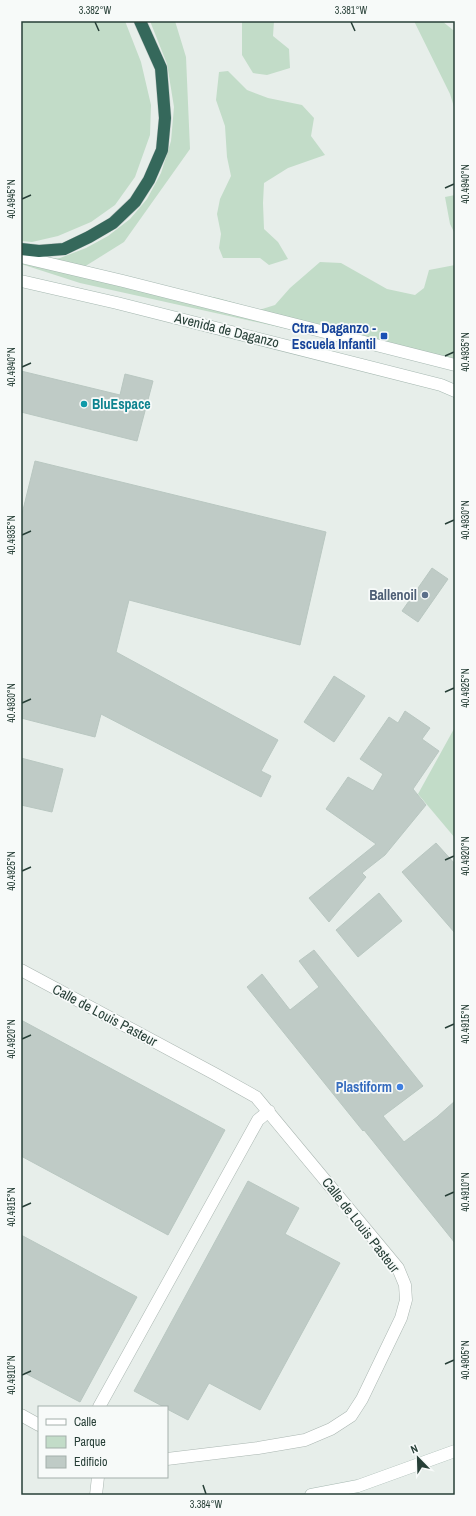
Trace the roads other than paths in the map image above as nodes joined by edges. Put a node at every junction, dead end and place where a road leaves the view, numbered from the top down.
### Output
1 (140, 21) edge
2 (21, 249) edge
3 (21, 257) edge
4 (21, 282) edge
5 (455, 365) edge
6 (455, 391) edge
7 (21, 970) edge
8 (269, 1111) junction
9 (100, 1406) edge
10 (21, 1415) edge
11 (38, 1424) edge
12 (455, 1451) edge
13 (168, 1459) edge
14 (98, 1478) edge
15 (96, 1495) edge
16 (310, 1495) edge

1 - 2 highway
3 - 5 street, Avenida de Daganzo
4 - 6 street, Avenida de Daganzo
7 - 8 street, Calle de Louis Pasteur
8 - 9 street
8 - 13 street, Calle de Louis Pasteur
10 - 11 street
12 - 16 street
14 - 15 street

